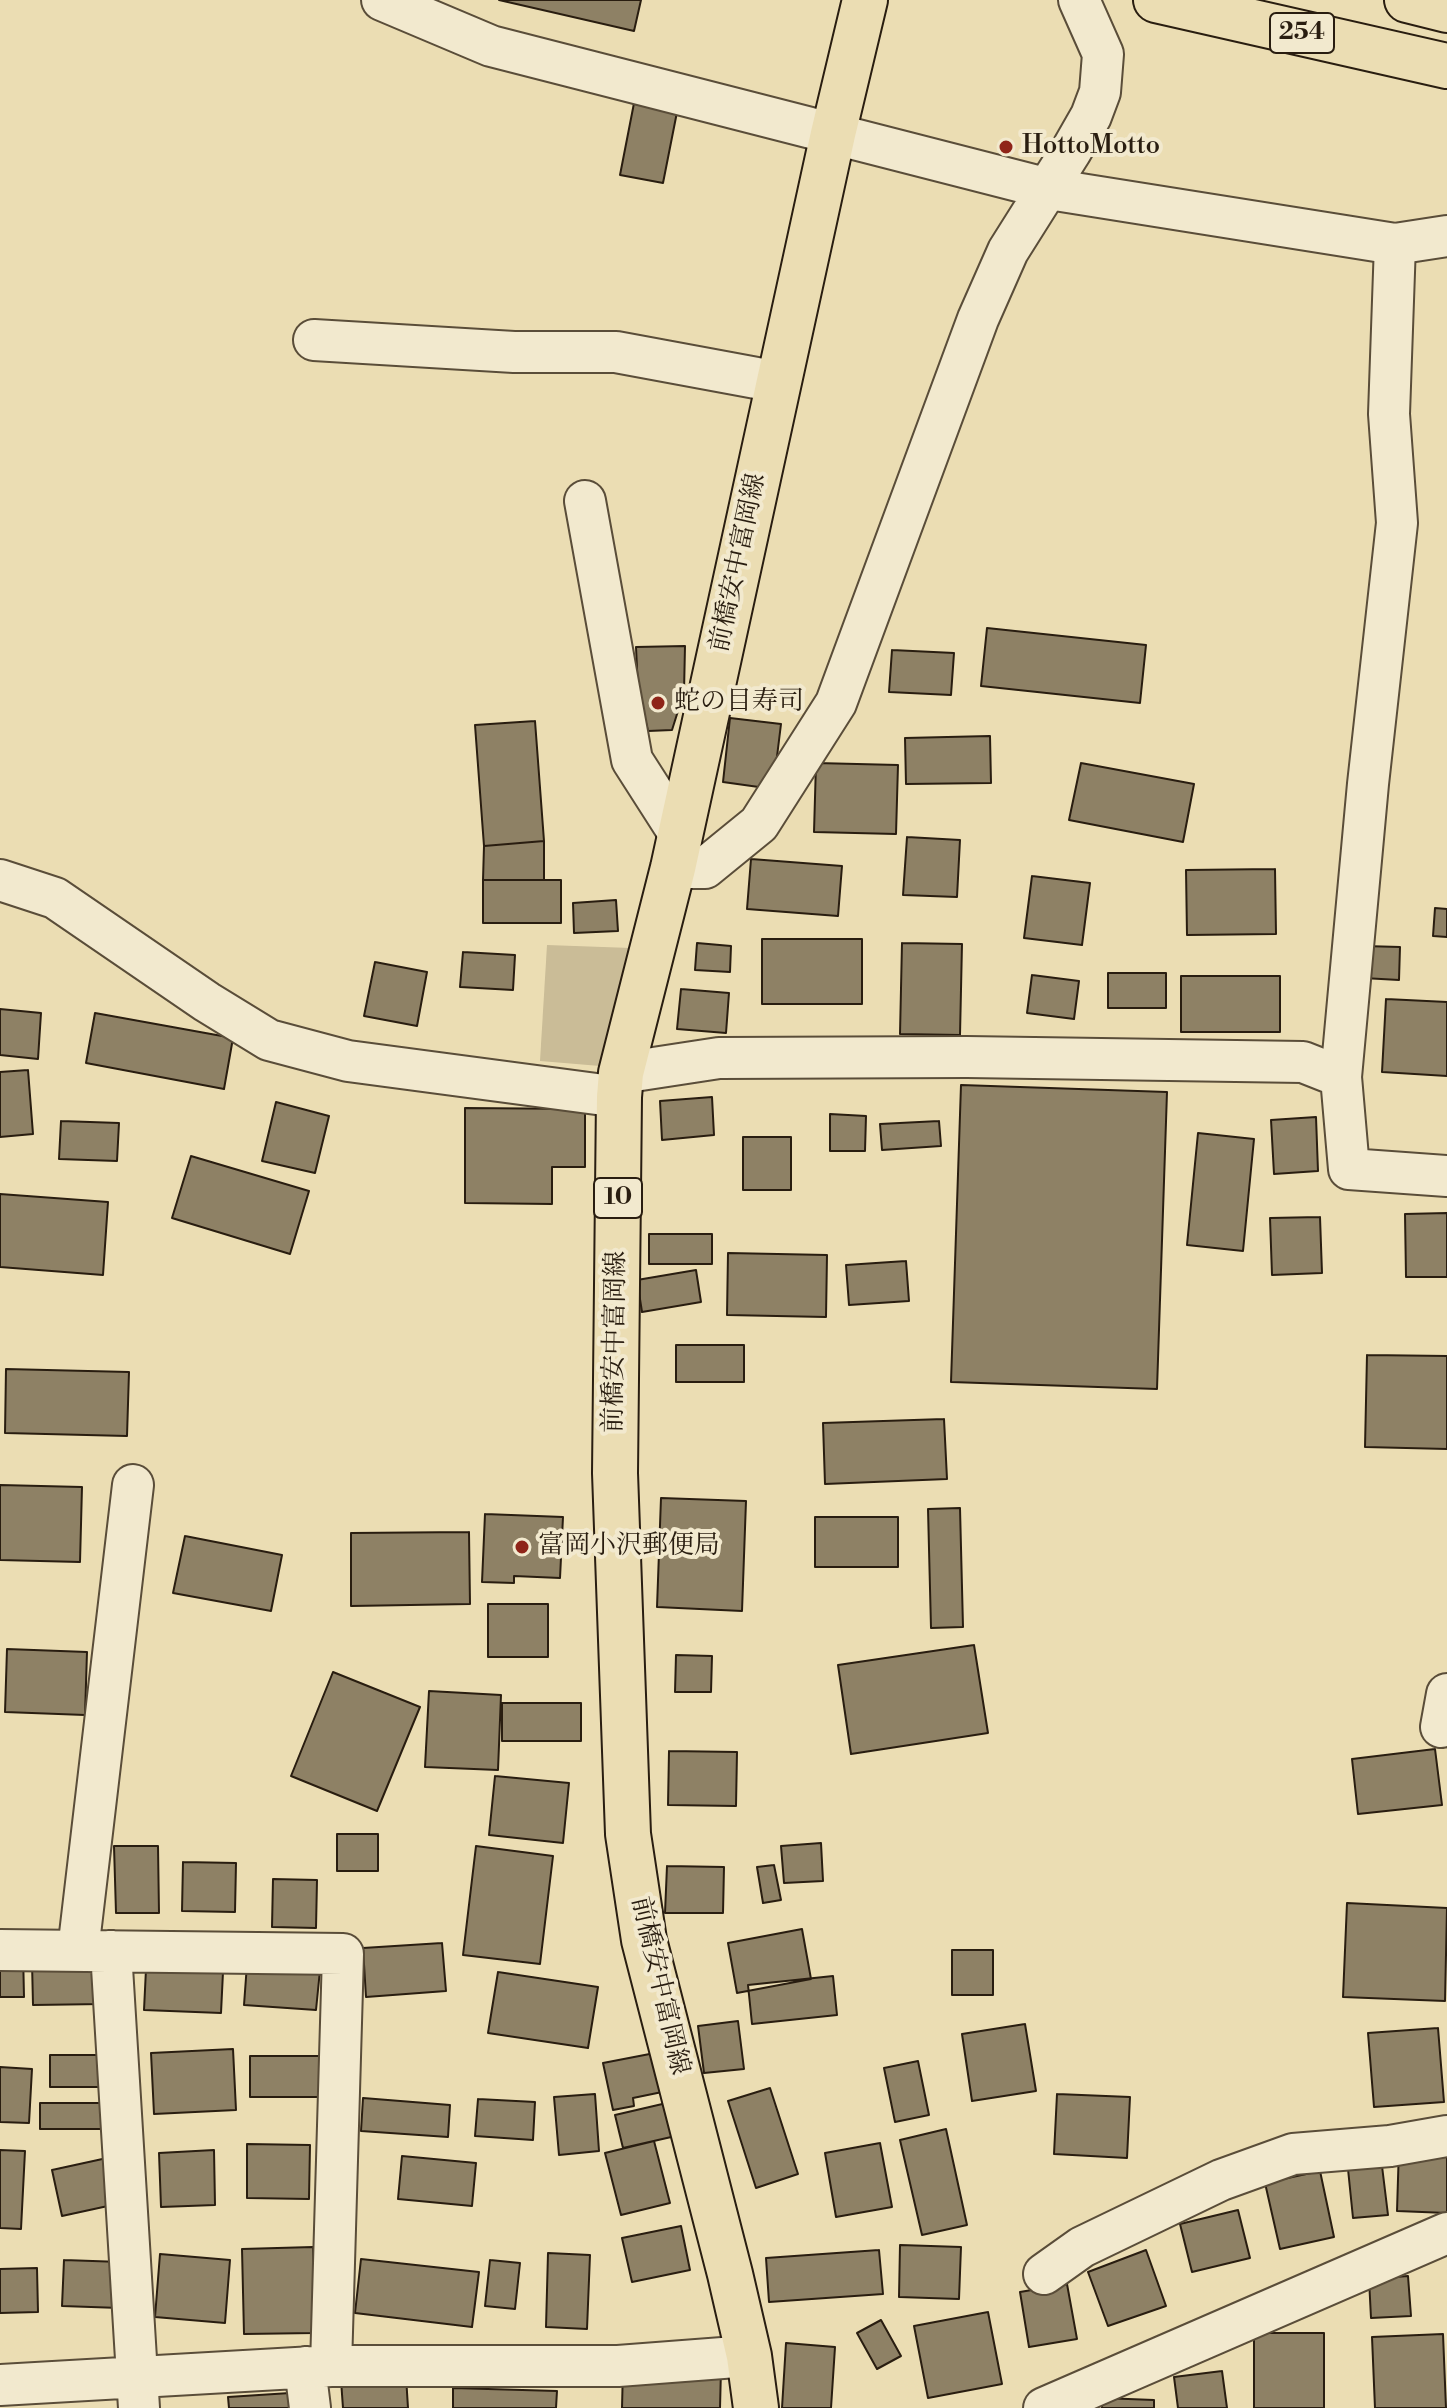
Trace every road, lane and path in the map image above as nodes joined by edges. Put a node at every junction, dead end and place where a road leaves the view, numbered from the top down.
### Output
1 (382, 0) edge
2 (865, 0) edge
3 (1079, 0) edge
4 (1156, 0) edge
5 (1407, 0) edge
6 (1447, 10) edge
7 (1447, 66) edge
8 (833, 134) junction
9 (1049, 189) junction
10 (1447, 236) edge
11 (1395, 244) junction
12 (314, 340) dead end
13 (778, 382) junction
14 (585, 501) dead end
15 (677, 852) junction
16 (0, 880) edge
17 (1341, 1077) junction
18 (620, 1085) junction
19 (1447, 1176) edge
20 (133, 1485) dead end
21 (0, 1950) edge
22 (95, 1951) junction
23 (1447, 2136) edge
24 (1447, 2233) edge
25 (1044, 2274) dead end
26 (749, 2356) junction
27 (318, 2366) junction
28 (0, 2385) edge
29 (138, 2393) edge
30 (310, 2408) edge
31 (756, 2408) edge
32 (1044, 2408) edge

1 - 8 street
2 - 8 main road, 前橋安中富岡線 / 10
3 - 9 street
4 - 7 main road, 254
5 - 6 main road
8 - 9 street
8 - 13 main road, 前橋安中富岡線 / 10
9 - 11 street
9 - 15 street
10 - 11 street
11 - 17 street
12 - 13 street
13 - 15 main road, 前橋安中富岡線 / 10
14 - 15 street
15 - 18 main road, 前橋安中富岡線 / 10
16 - 18 street
17 - 18 street
17 - 19 street
18 - 26 main road, 前橋安中富岡線 / 10
20 - 22 street
21 - 22 street
22 - 27 street
22 - 29 street
23 - 25 street
24 - 32 street
26 - 27 street
26 - 31 main road, 前橋安中富岡線 / 10
27 - 29 street
27 - 30 street
28 - 29 street

